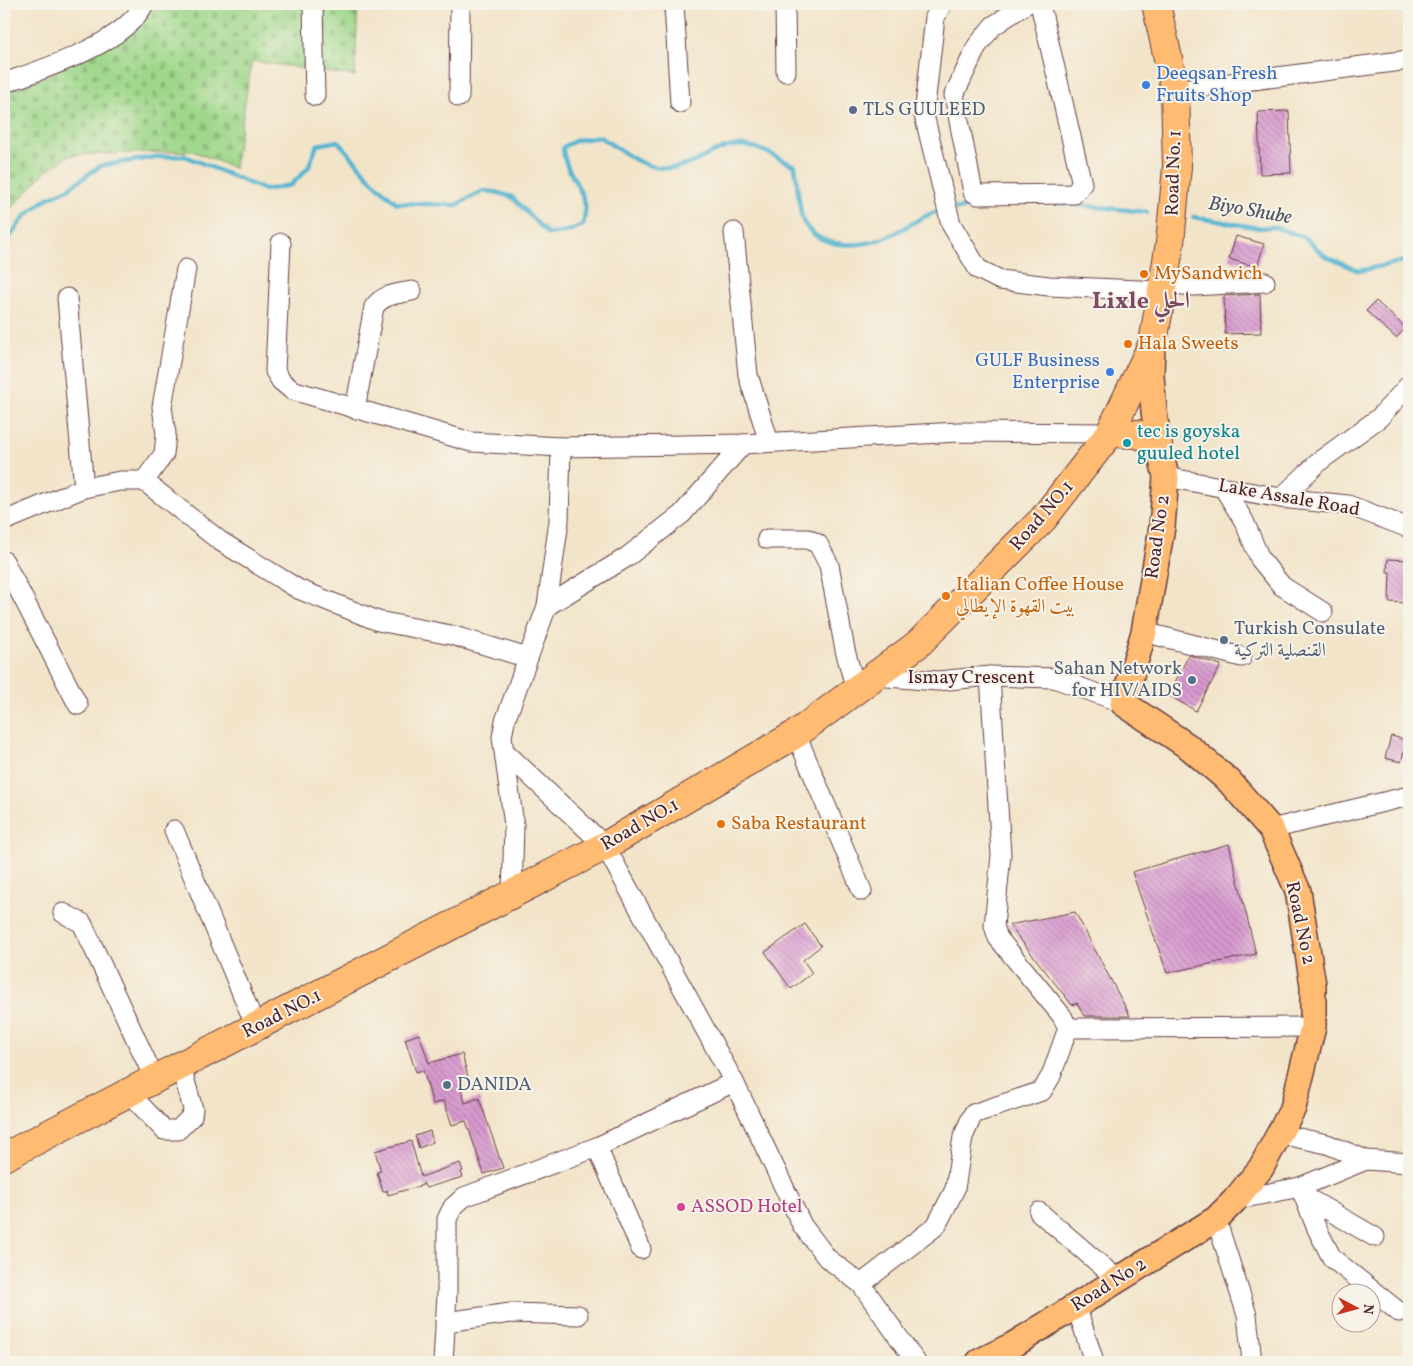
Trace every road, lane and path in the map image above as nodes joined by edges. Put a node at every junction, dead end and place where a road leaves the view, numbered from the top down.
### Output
1 (144, 4) edge
2 (313, 4) edge
3 (460, 4) edge
4 (674, 4) edge
5 (785, 4) edge
6 (942, 4) edge
7 (1026, 4) edge
8 (1040, 4) edge
9 (1156, 4) edge
10 (1409, 60) edge
11 (786, 72) dead end
12 (4, 83) edge
13 (1175, 90) junction
14 (925, 91) junction
15 (954, 95) junction
16 (314, 96) dead end
17 (458, 97) dead end
18 (680, 103) dead end
19 (734, 232) dead end
20 (281, 243) dead end
21 (186, 269) dead end
22 (1265, 282) dead end
23 (1162, 287) junction
24 (412, 292) dead end
25 (67, 298) dead end
26 (1152, 343) junction
27 (1409, 384) edge
28 (355, 409) junction
29 (1110, 433) junction
30 (769, 442) junction
31 (1158, 442) junction
32 (743, 444) junction
33 (561, 448) junction
34 (1166, 476) junction
35 (144, 481) junction
36 (1222, 487) junction
37 (84, 488) junction
38 (1281, 498) junction
39 (4, 520) edge
40 (1409, 528) edge
41 (767, 539) dead end
42 (4, 561) edge
43 (547, 606) junction
44 (1323, 612) dead end
45 (1144, 632) junction
46 (1242, 657) dead end
47 (528, 658) junction
48 (990, 676) junction
49 (866, 683) junction
50 (1123, 703) junction
51 (78, 705) dead end
52 (796, 734) junction
53 (505, 752) junction
54 (1409, 796) edge
55 (1271, 829) junction
56 (174, 830) dead end
57 (605, 846) junction
58 (862, 891) dead end
59 (512, 895) junction
60 (62, 914) dead end
61 (256, 1027) junction
62 (1313, 1027) junction
63 (1068, 1028) junction
64 (181, 1067) junction
65 (154, 1080) junction
66 (734, 1082) junction
67 (129, 1093) junction
68 (1280, 1134) junction
69 (597, 1147) junction
70 (4, 1157) edge
71 (1366, 1160) junction
72 (1409, 1163) edge
73 (1302, 1192) junction
74 (1235, 1200) junction
75 (1039, 1212) dead end
76 (1216, 1219) junction
77 (1375, 1236) dead end
78 (640, 1249) dead end
79 (1118, 1279) junction
80 (861, 1284) junction
81 (1076, 1305) junction
82 (1399, 1312) dead end
83 (578, 1315) dead end
84 (445, 1322) junction
85 (443, 1362) edge
86 (916, 1362) edge
87 (979, 1362) edge
88 (1094, 1362) edge
89 (1252, 1362) edge

1 - 12 street
2 - 16 street
3 - 17 street
4 - 18 street
5 - 11 street
6 - 14 street
7 - 15 street
8 - 15 street
9 - 13 highway, Road No. 1
10 - 13 street
13 - 23 highway, Road No. 1
14 - 15 street
14 - 23 street
19 - 30 street
20 - 28 street
21 - 35 street
22 - 23 street
23 - 26 highway, Road No. 1
24 - 28 street
25 - 37 street
26 - 29 highway, Road NO.1
26 - 31 main road, Road No 2
27 - 38 street
28 - 33 street
29 - 30 street
29 - 31 highway
29 - 49 highway, Road NO.1
30 - 32 street
31 - 34 main road, Road No 2
32 - 33 street
32 - 43 street
33 - 43 street
34 - 36 street, Lake Assale Road
34 - 45 main road, Road No 2
35 - 37 street
35 - 47 street
36 - 38 street, Lake Assale Road
36 - 44 street
37 - 39 street
38 - 40 street, Lake Assale Road
41 - 49 street
42 - 51 street
43 - 47 street
45 - 46 street
45 - 50 main road, Road No 2
47 - 53 street
48 - 49 street, Ismay Crescent
48 - 50 street, Ismay Crescent
48 - 63 street
49 - 52 highway, Road NO.1
50 - 55 main road, Road No 2
52 - 57 highway, Road NO.1
52 - 58 street
53 - 57 street
53 - 59 street
54 - 55 street
55 - 62 main road, Road No 2
56 - 61 street
57 - 59 highway, Road NO.1
57 - 66 street
59 - 61 highway, Road NO.1
60 - 65 street
61 - 64 highway, Road NO.1
62 - 63 street
62 - 68 main road, Road No 2
63 - 80 street
64 - 65 highway, Road NO.1
64 - 67 street
65 - 67 highway, Road NO.1
66 - 69 street
66 - 80 street
67 - 70 highway, Road NO.1
68 - 71 street
68 - 74 main road, Road No 2
69 - 78 street
69 - 84 street
71 - 72 street
71 - 73 street
73 - 74 street
73 - 77 street
73 - 82 street
74 - 76 main road, Road No 2
75 - 79 street
76 - 79 main road, Road No 2
76 - 89 street
79 - 81 main road, Road No 2
80 - 86 street
81 - 87 main road, Road No 2
81 - 88 street
83 - 84 street
84 - 85 street

